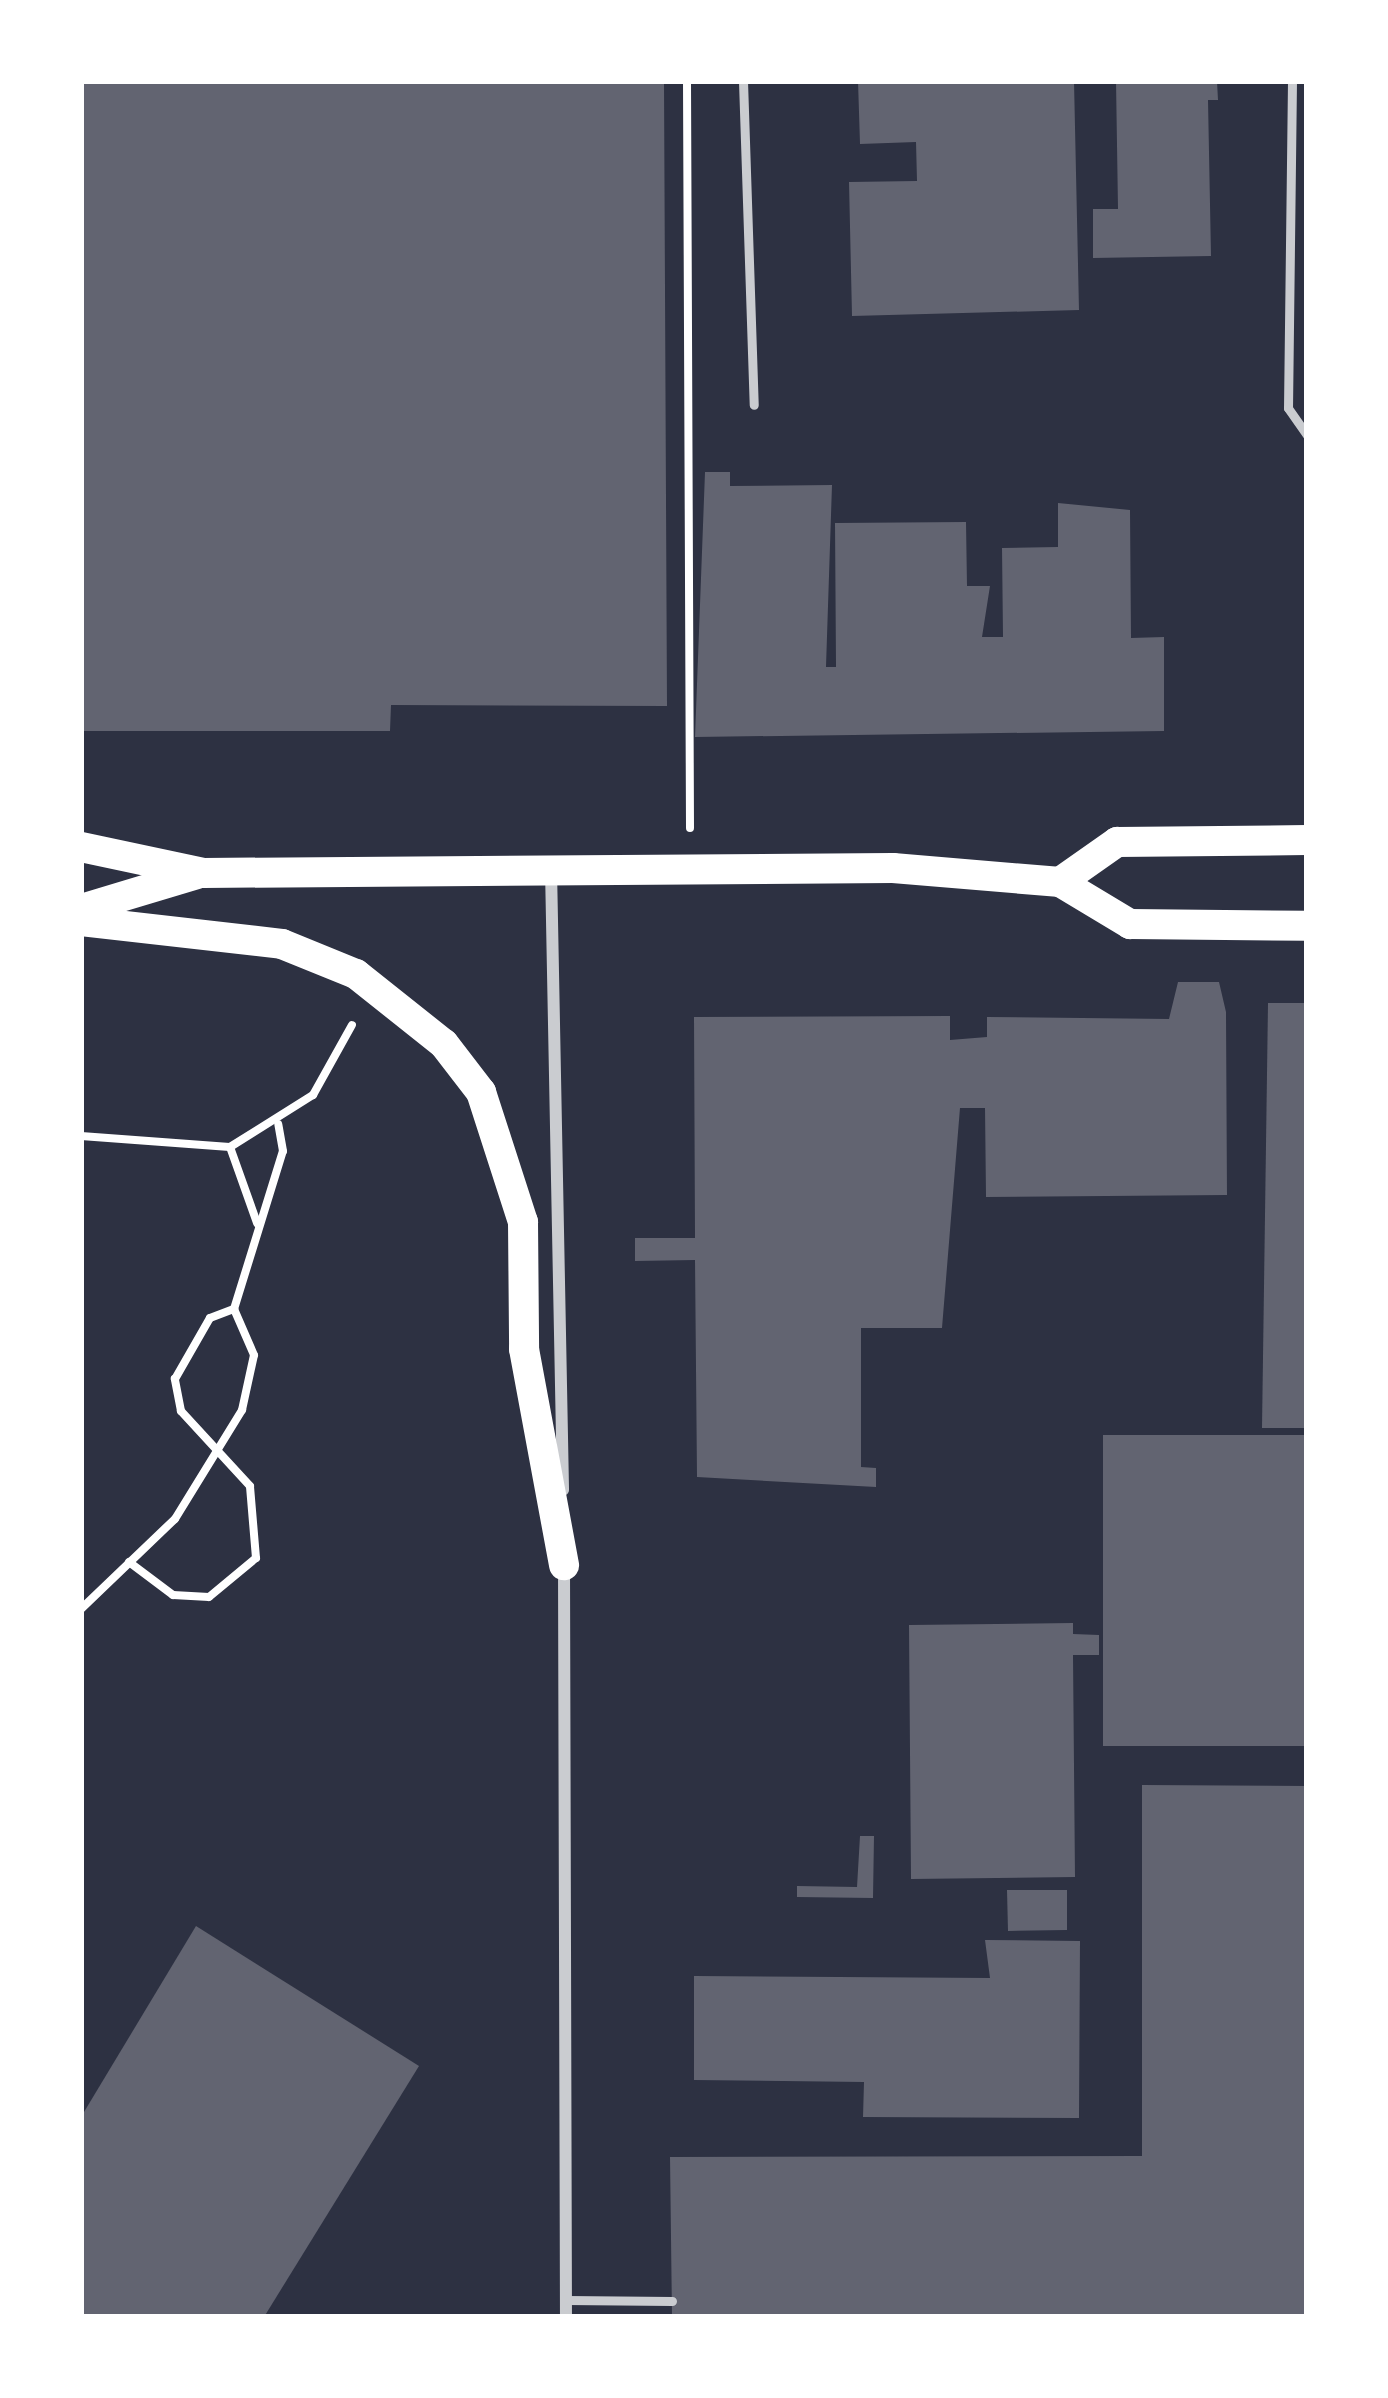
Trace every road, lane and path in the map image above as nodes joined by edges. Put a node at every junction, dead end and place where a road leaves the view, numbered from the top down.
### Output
1 (687, 81) edge
2 (743, 81) edge
3 (1292, 81) edge
4 (754, 405) dead end
5 (1307, 436) edge
6 (1307, 840) edge
7 (81, 848) edge
8 (690, 866) junction
9 (551, 868) junction
10 (202, 872) junction
11 (1060, 882) junction
12 (81, 909) edge
13 (81, 921) edge
14 (1307, 926) edge
15 (357, 1016) dead end
16 (278, 1124) junction
17 (81, 1136) edge
18 (230, 1148) junction
19 (258, 1225) junction
20 (233, 1309) junction
21 (222, 1453) junction
22 (129, 1562) junction
23 (564, 1565) junction
24 (81, 1609) edge
25 (566, 2300) junction
26 (672, 2301) dead end
27 (566, 2317) edge

1 - 8 path
2 - 4 lane
3 - 5 lane
6 - 11 main road
7 - 10 main road
8 - 9 main road
8 - 11 main road
9 - 10 main road
9 - 23 street
10 - 12 main road
11 - 14 main road
13 - 23 main road
15 - 16 path
16 - 18 path
16 - 19 path
17 - 18 path
18 - 19 path
19 - 20 path
20 - 21 path
20 - 21 path
21 - 22 path
21 - 22 path
22 - 24 path
23 - 25 street
25 - 26 lane
25 - 27 street

